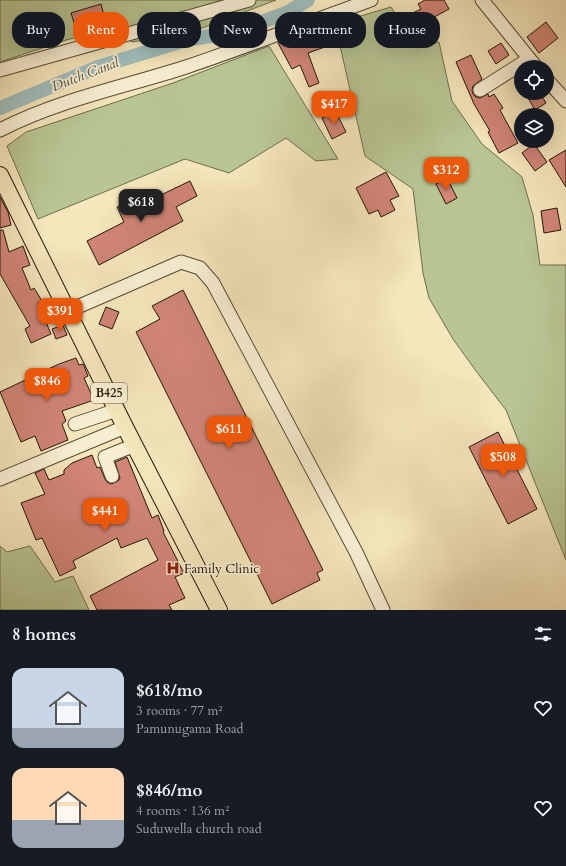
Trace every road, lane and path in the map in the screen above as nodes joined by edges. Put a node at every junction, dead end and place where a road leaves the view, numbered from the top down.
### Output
1 (250, 0) edge
2 (371, 0) edge
3 (482, 0) edge
4 (531, 60) edge
5 (0, 70) edge
6 (514, 73) edge
7 (554, 88) edge
8 (480, 90) dead end
9 (566, 102) edge
10 (0, 130) edge
11 (0, 175) edge
12 (68, 311) junction
13 (117, 410) junction
14 (75, 424) dead end
15 (125, 426) junction
16 (135, 445) junction
17 (112, 476) dead end
18 (0, 479) edge
19 (219, 610) edge
20 (383, 610) edge

1 - 5 street
2 - 10 street
3 - 4 street
6 - 8 street
7 - 9 street
11 - 12 main road, B425
12 - 13 main road, B425
12 - 20 street
13 - 14 street
13 - 15 main road, B425
15 - 16 main road, B425
15 - 18 street
16 - 17 street
16 - 19 main road, B425

